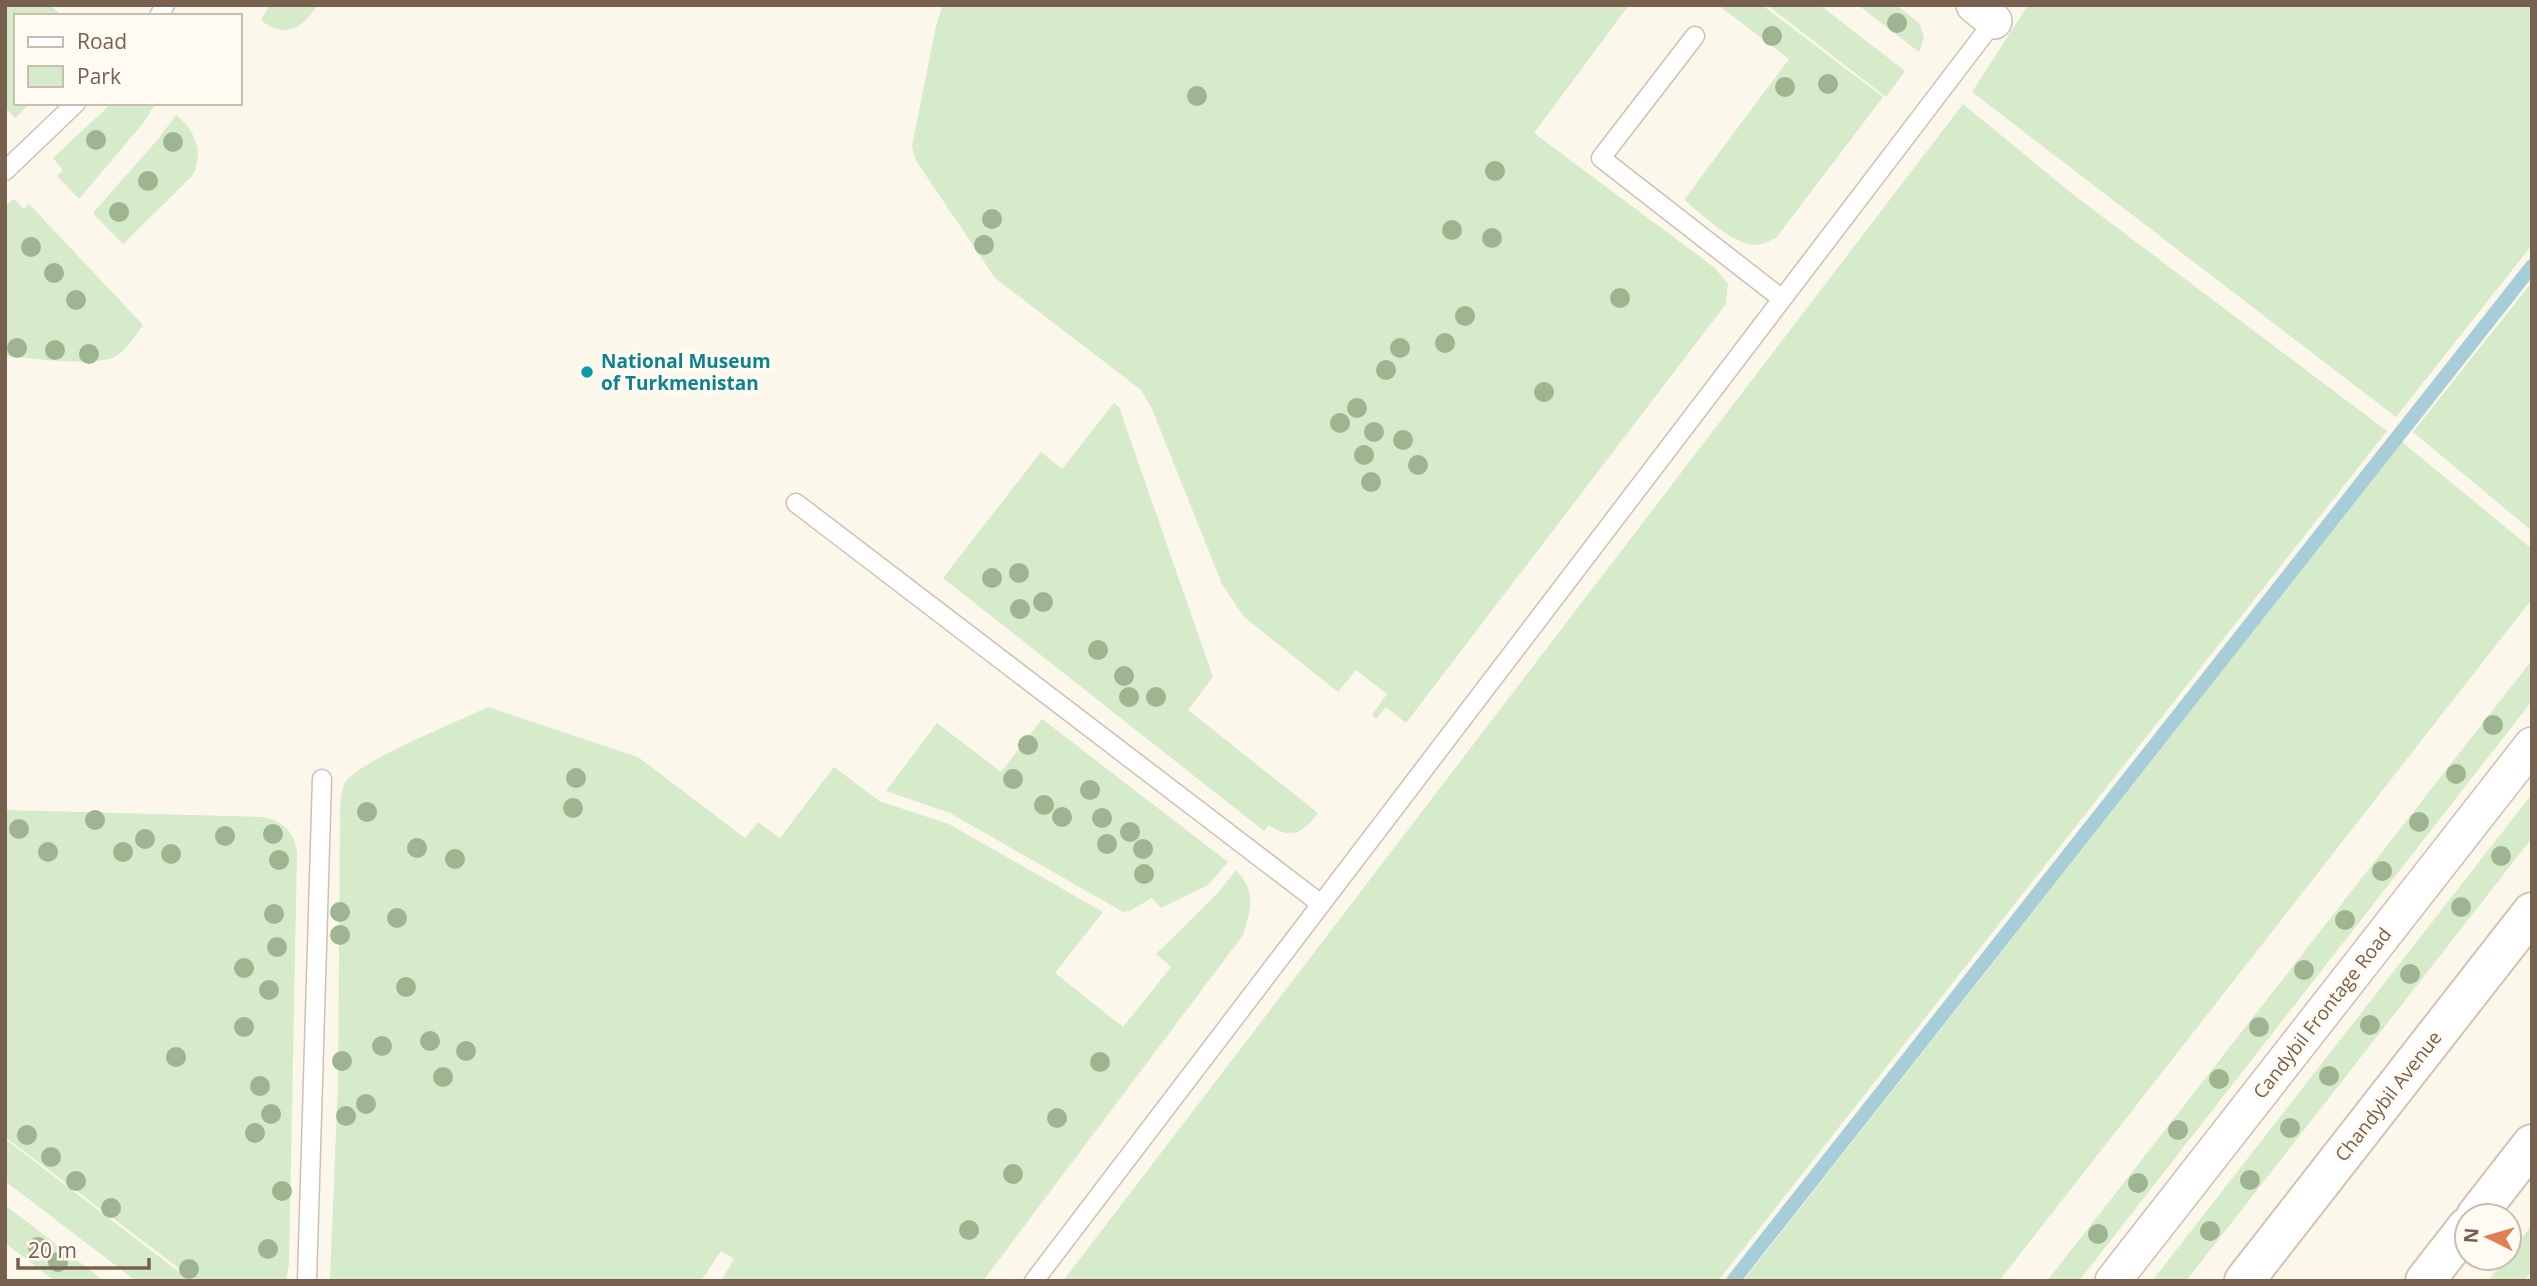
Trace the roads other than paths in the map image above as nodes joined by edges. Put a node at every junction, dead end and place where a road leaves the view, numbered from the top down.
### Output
1 (1984, 13) edge
2 (1695, 36) dead end
3 (74, 105) edge
4 (5, 171) edge
5 (1782, 299) junction
6 (796, 503) dead end
7 (2532, 745) edge
8 (322, 779) dead end
9 (1321, 904) junction
10 (2532, 912) edge
11 (2532, 1144) edge
12 (2487, 1202) edge
13 (2453, 1245) edge
14 (307, 1281) edge
15 (1034, 1281) edge
16 (2113, 1281) edge
17 (2244, 1281) edge
18 (2425, 1281) edge

1 - 5 lane
2 - 5 lane
3 - 4 lane
5 - 9 lane
6 - 9 lane
7 - 16 street, Candybil Frontage Road
8 - 14 lane
9 - 15 lane
10 - 17 main road, Chandybil Avenue
11 - 12 main road
13 - 18 main road

